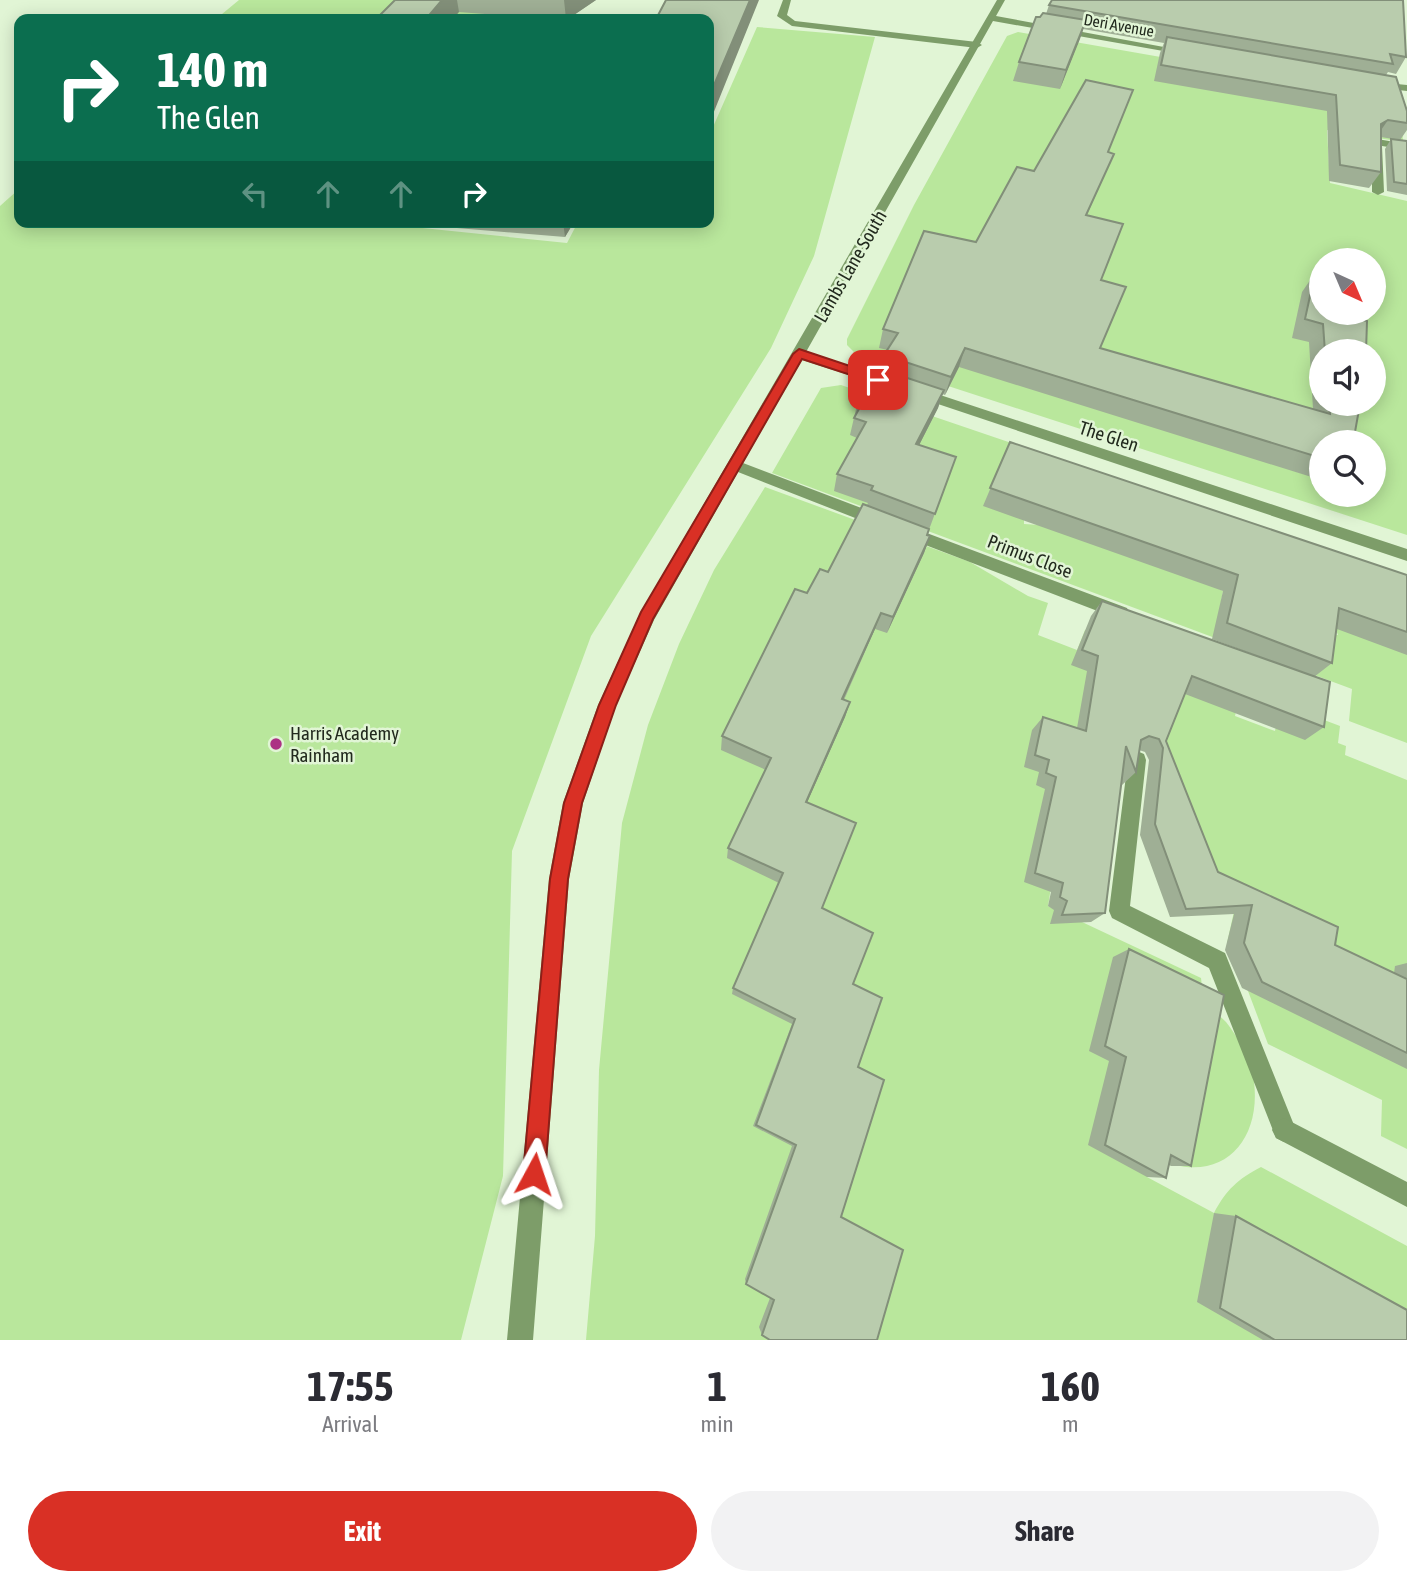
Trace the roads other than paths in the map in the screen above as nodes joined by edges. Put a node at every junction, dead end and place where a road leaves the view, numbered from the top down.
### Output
1 (787, 0) edge
2 (1001, 0) edge
3 (991, 18) junction
4 (977, 45) junction
5 (1195, 54) edge
6 (1359, 82) edge
7 (1407, 88) edge
8 (1407, 147) edge
9 (1378, 192) edge
10 (799, 354) junction
11 (734, 465) junction
12 (1407, 555) edge
13 (1131, 617) edge
14 (1137, 760) edge
15 (1407, 1195) edge
16 (520, 1340) edge

1 - 4 street
2 - 3 street, Lambs Lane South
3 - 4 street, Lambs Lane South
3 - 5 street, Deri Avenue
4 - 10 street, Lambs Lane South
6 - 7 street
8 - 9 street
10 - 11 street, Lambs Lane South
10 - 12 street, The Glen
11 - 13 street, Primus Close
11 - 16 street, Lambs Lane South
14 - 15 street

